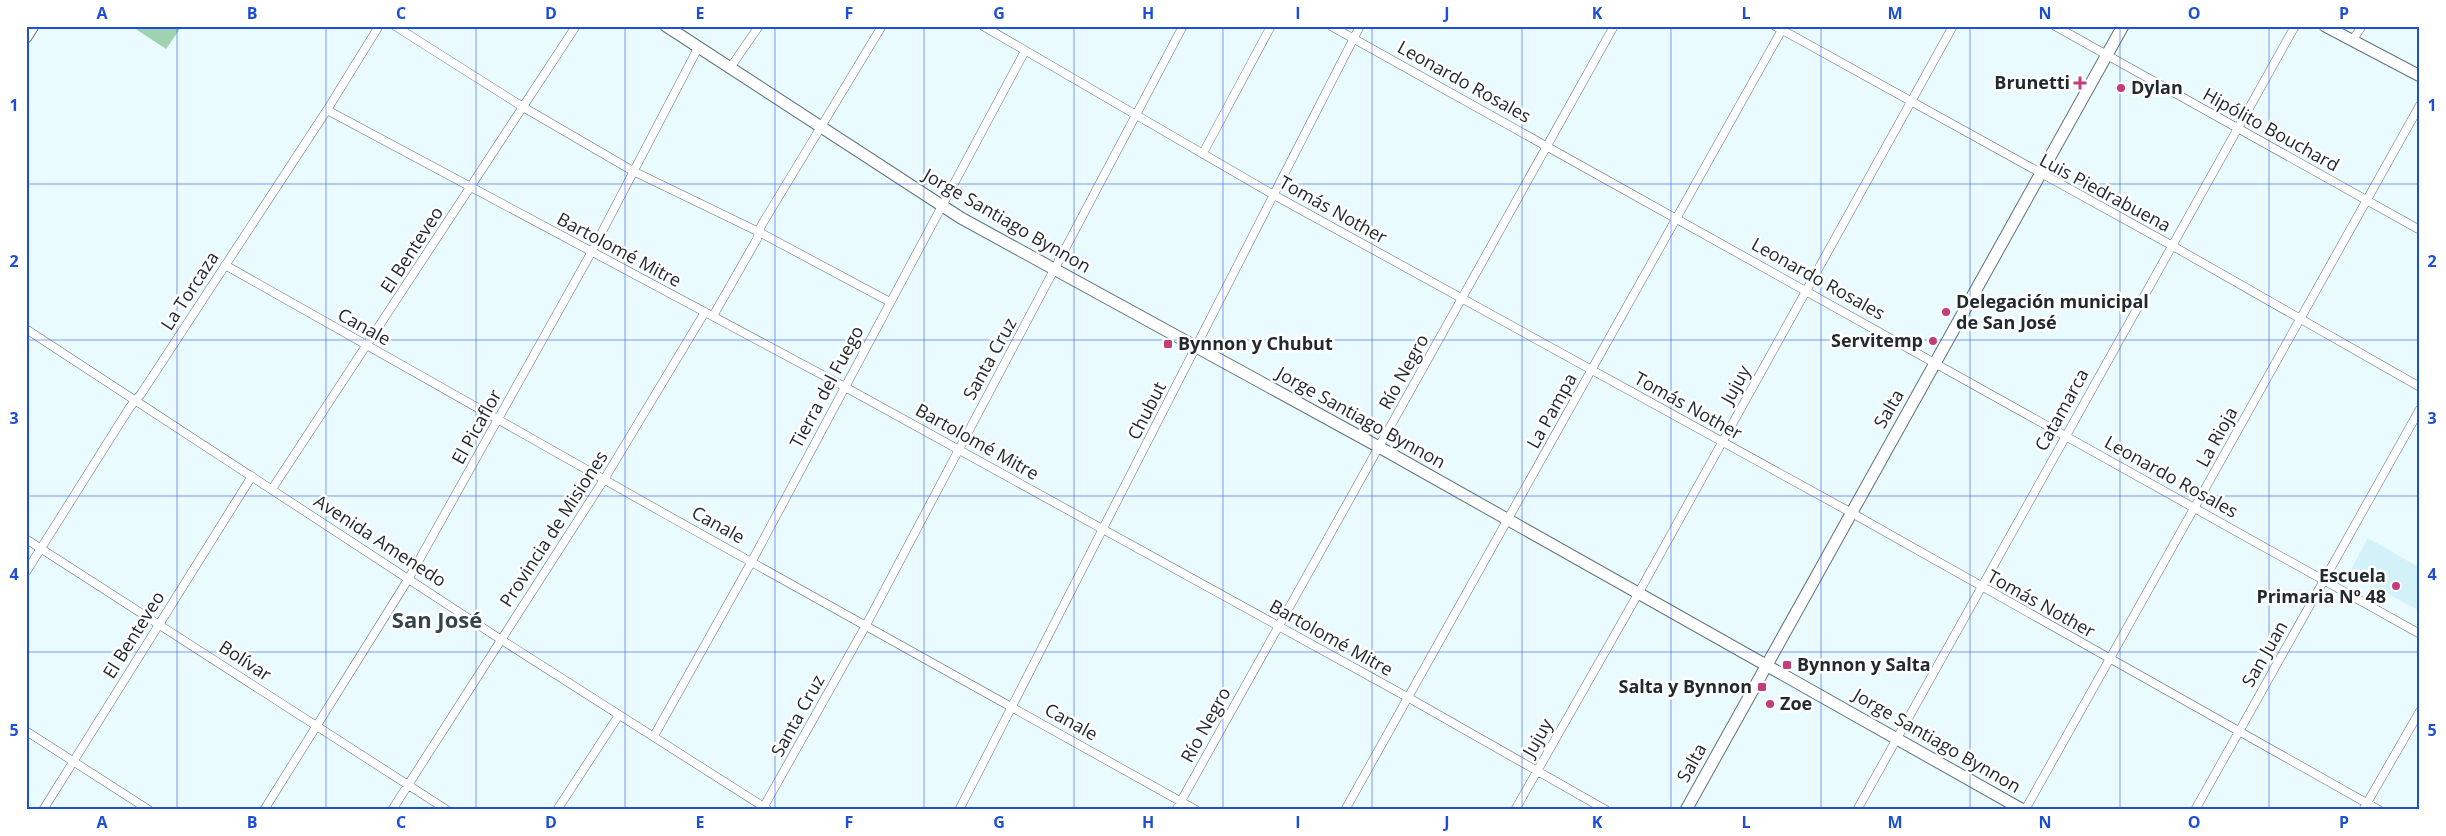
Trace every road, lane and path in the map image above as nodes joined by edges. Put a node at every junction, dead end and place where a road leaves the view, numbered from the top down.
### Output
1 (33, 26) edge
2 (379, 26) edge
3 (395, 26) edge
4 (576, 26) edge
5 (666, 26) edge
6 (760, 26) edge
7 (882, 26) edge
8 (1183, 26) edge
9 (1271, 26) edge
10 (1331, 26) edge
11 (1360, 26) edge
12 (1614, 26) edge
13 (1953, 26) edge
14 (2055, 26) edge
15 (2123, 26) edge
16 (2295, 26) edge
17 (2325, 26) edge
18 (2362, 26) edge
19 (989, 28) edge
20 (1781, 28) edge
21 (26, 37) edge
22 (1354, 38) junction
23 (2352, 41) junction
24 (698, 48) junction
25 (1025, 51) junction
26 (2106, 56) junction
27 (730, 68) junction
28 (2420, 76) edge
29 (1911, 102) junction
30 (2420, 105) edge
31 (523, 107) junction
32 (327, 110) junction
33 (1136, 115) junction
34 (821, 126) junction
35 (2237, 127) junction
36 (1548, 146) junction
37 (1203, 153) junction
38 (633, 171) junction
39 (2040, 175) junction
40 (470, 188) junction
41 (1274, 195) junction
42 (2367, 201) junction
43 (941, 206) junction
44 (1676, 218) junction
45 (2420, 230) edge
46 (759, 232) junction
47 (2171, 245) junction
48 (591, 253) junction
49 (225, 265) junction
50 (1055, 270) junction
51 (1807, 290) junction
52 (1463, 298) junction
53 (890, 302) junction
54 (705, 312) junction
55 (713, 316) junction
56 (2300, 320) junction
57 (26, 329) edge
58 (368, 346) junction
59 (1197, 347) junction
60 (1936, 362) junction
61 (1592, 370) junction
62 (845, 387) junction
63 (2420, 387) edge
64 (136, 400) junction
65 (2420, 409) edge
66 (499, 419) junction
67 (2065, 436) junction
68 (1722, 441) junction
69 (1379, 447) junction
70 (958, 448) junction
71 (252, 476) junction
72 (605, 478) junction
73 (272, 489) junction
74 (2195, 507) junction
75 (1850, 512) junction
76 (1508, 521) junction
77 (1103, 528) junction
78 (26, 539) edge
79 (41, 548) junction
80 (752, 561) junction
81 (26, 572) edge
82 (409, 578) junction
83 (2325, 580) junction
84 (1980, 587) junction
85 (1638, 594) junction
86 (159, 623) junction
87 (1277, 626) junction
88 (865, 627) junction
89 (2420, 634) edge
90 (500, 639) junction
91 (2109, 658) junction
92 (1766, 664) junction
93 (1409, 698) junction
94 (1012, 706) junction
95 (2420, 711) edge
96 (619, 716) junction
97 (316, 724) junction
98 (26, 731) edge
99 (2238, 732) junction
100 (654, 736) junction
101 (1896, 738) junction
102 (73, 761) junction
103 (1537, 770) junction
104 (408, 784) junction
105 (1181, 801) junction
106 (2365, 806) edge
107 (765, 809) edge
108 (43, 810) edge
109 (149, 810) edge
110 (264, 810) edge
111 (392, 810) edge
112 (447, 810) edge
113 (557, 810) edge
114 (959, 810) edge
115 (1176, 810) edge
116 (1196, 810) edge
117 (1346, 810) edge
118 (1515, 810) edge
119 (1606, 810) edge
120 (1686, 810) edge
121 (1857, 810) edge
122 (2024, 810) edge
123 (2195, 810) edge
124 (2379, 810) edge

1 - 21 street
2 - 32 street, La Torcaza
3 - 31 street
4 - 31 street, El Benteveo
5 - 24 street, Jorge Santiago Bynnon
6 - 27 street
7 - 34 street
8 - 33 street, Santa Cruz
9 - 37 street
10 - 22 street, Leonardo Rosales
11 - 22 street, Chubut
12 - 36 street, Río Negro
13 - 29 street, Jujuy
14 - 26 street, Hipólito Bouchard
15 - 26 street, Salta
16 - 35 street, Catamarca
17 - 23 street
18 - 23 street
19 - 25 street, Tomás Nother
20 - 29 street, Luis Piedrabuena
20 - 44 street, La Pampa
22 - 36 street, Leonardo Rosales
22 - 41 street, Chubut
23 - 28 street
24 - 27 street, Jorge Santiago Bynnon
24 - 38 street, El Picaflor
25 - 33 street, Tomás Nother
25 - 43 street, Tierra del Fuego
26 - 35 street, Hipólito Bouchard
26 - 39 street, Salta
27 - 34 street, Jorge Santiago Bynnon
29 - 39 street, Luis Piedrabuena
29 - 51 street, Jujuy
30 - 42 street, La Rioja
31 - 38 street
31 - 40 street, El Benteveo
32 - 40 street, Bartolomé Mitre
32 - 49 street, La Torcaza
33 - 37 street, Tomás Nother
33 - 50 street, Santa Cruz
34 - 43 street, Jorge Santiago Bynnon
34 - 46 street
35 - 42 street, Hipólito Bouchard
35 - 47 street, Catamarca
36 - 44 street, Leonardo Rosales
36 - 52 street, Río Negro
37 - 41 street, Tomás Nother
38 - 46 street
38 - 48 street, El Picaflor
39 - 47 street, Luis Piedrabuena
39 - 60 street, Salta
40 - 48 street, Bartolomé Mitre
40 - 58 street, El Benteveo
41 - 52 street, Tomás Nother
41 - 59 street, Chubut
42 - 45 street, Hipólito Bouchard
42 - 56 street, La Rioja
43 - 50 street, Jorge Santiago Bynnon
43 - 53 street, Tierra del Fuego
44 - 51 street, Leonardo Rosales
44 - 61 street, La Pampa
46 - 53 street
46 - 55 street
47 - 56 street, Luis Piedrabuena
47 - 67 street, Catamarca
48 - 54 street, Bartolomé Mitre
48 - 66 street, El Picaflor
49 - 58 street, Canale
49 - 64 street, La Torcaza
50 - 59 street, Jorge Santiago Bynnon
50 - 70 street, Santa Cruz
51 - 60 street, Leonardo Rosales
51 - 68 street, Jujuy
52 - 61 street, Tomás Nother
52 - 69 street, Río Negro
53 - 62 street, Tierra del Fuego
54 - 55 street, Bartolomé Mitre
54 - 72 street, Provincia de Misiones
55 - 62 street, Bartolomé Mitre
56 - 63 street, Luis Piedrabuena
56 - 74 street, La Rioja
57 - 64 street, Avenida Amenedo
58 - 66 street, Canale
58 - 73 street, El Benteveo
59 - 69 street, Jorge Santiago Bynnon
59 - 77 street, Chubut
60 - 67 street, Leonardo Rosales
60 - 75 street, Salta
61 - 68 street, Tomás Nother
61 - 76 street, La Pampa
62 - 70 street, Bartolomé Mitre
62 - 80 street, Tierra del Fuego
64 - 71 street, Avenida Amenedo
64 - 79 street, La Torcaza
65 - 83 street, San Juan
66 - 72 street, Canale
66 - 82 street, El Picaflor
67 - 74 street, Leonardo Rosales
67 - 84 street, Catamarca
68 - 75 street, Tomás Nother
68 - 85 street, Jujuy
69 - 76 street, Jorge Santiago Bynnon
69 - 87 street, Río Negro
70 - 77 street, Bartolomé Mitre
70 - 88 street, Santa Cruz
71 - 73 street, Avenida Amenedo
71 - 86 street, El Benteveo
72 - 80 street, Canale
72 - 90 street, Provincia de Misiones
73 - 82 street, Avenida Amenedo
74 - 83 street, Leonardo Rosales
74 - 91 street, La Rioja
75 - 84 street, Tomás Nother
75 - 92 street, Salta
76 - 85 street, Jorge Santiago Bynnon
76 - 93 street, La Pampa
77 - 87 street, Bartolomé Mitre
77 - 94 street, Chubut
78 - 79 street, Bolívar
79 - 81 street, La Torcaza
79 - 86 street, Bolívar
80 - 88 street, Canale
80 - 100 street, Tierra del Fuego
82 - 90 street, Avenida Amenedo
82 - 97 street, El Picaflor
83 - 89 street, Leonardo Rosales
83 - 99 street, San Juan
84 - 91 street, Tomás Nother
84 - 101 street, Catamarca
85 - 92 street, Jorge Santiago Bynnon
85 - 103 street, Jujuy
86 - 97 street, Bolívar
86 - 102 street, El Benteveo
87 - 93 street, Bartolomé Mitre
87 - 105 street, Río Negro
88 - 94 street, Canale
88 - 107 street, Santa Cruz
90 - 96 street, Avenida Amenedo
90 - 104 street, Provincia de Misiones
91 - 99 street, Tomás Nother
91 - 122 street, La Rioja
92 - 101 street, Jorge Santiago Bynnon
92 - 120 street, Salta
93 - 103 street, Bartolomé Mitre
93 - 117 street, La Pampa
94 - 105 street, Canale
94 - 114 street, Chubut
95 - 106 street
96 - 100 street, Avenida Amenedo
96 - 113 street
97 - 104 street, Bolívar
97 - 110 street, El Picaflor
98 - 102 street
99 - 106 street, Tomás Nother
99 - 123 street, San Juan
100 - 107 street, Avenida Amenedo
101 - 121 street, Catamarca
101 - 122 street, Jorge Santiago Bynnon
102 - 108 street, El Benteveo
102 - 109 street
103 - 118 street, Jujuy
103 - 119 street, Bartolomé Mitre
104 - 111 street, Provincia de Misiones
104 - 112 street, Bolívar
105 - 115 street, Río Negro
105 - 116 street, Canale
106 - 124 street, Tomás Nother

